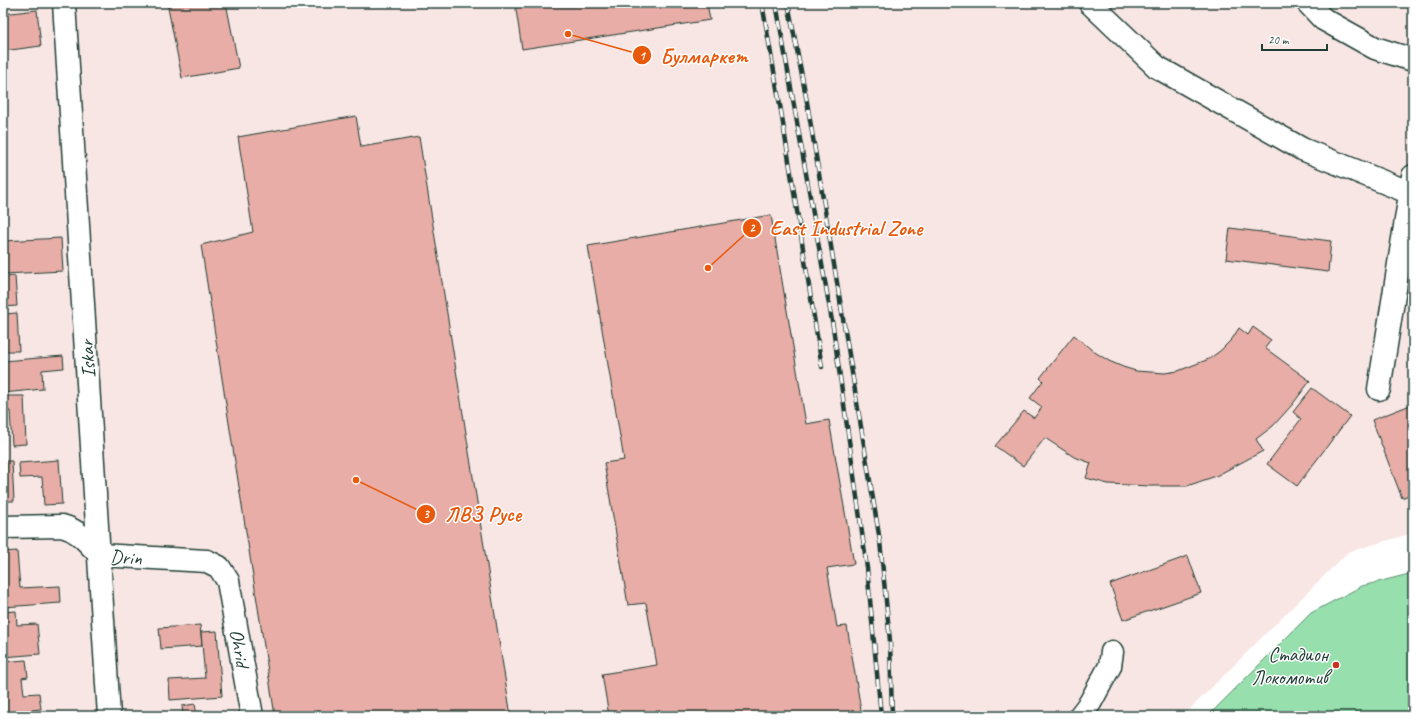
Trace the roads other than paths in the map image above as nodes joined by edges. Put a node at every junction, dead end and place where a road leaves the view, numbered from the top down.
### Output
1 (64, 3) edge
2 (1090, 3) edge
3 (1308, 3) edge
4 (1413, 60) edge
5 (1412, 188) edge
6 (1379, 389) dead end
7 (3, 527) edge
8 (100, 555) junction
9 (228, 581) joint
10 (1112, 652) dead end
11 (109, 716) edge
12 (252, 716) edge
13 (1080, 716) edge

1 - 8 street, Iskar
2 - 5 street
3 - 4 street
5 - 6 street
7 - 8 street, Drin
8 - 9 street, Drin
8 - 11 street, Iskar
9 - 12 street, Ohrid
10 - 13 street

